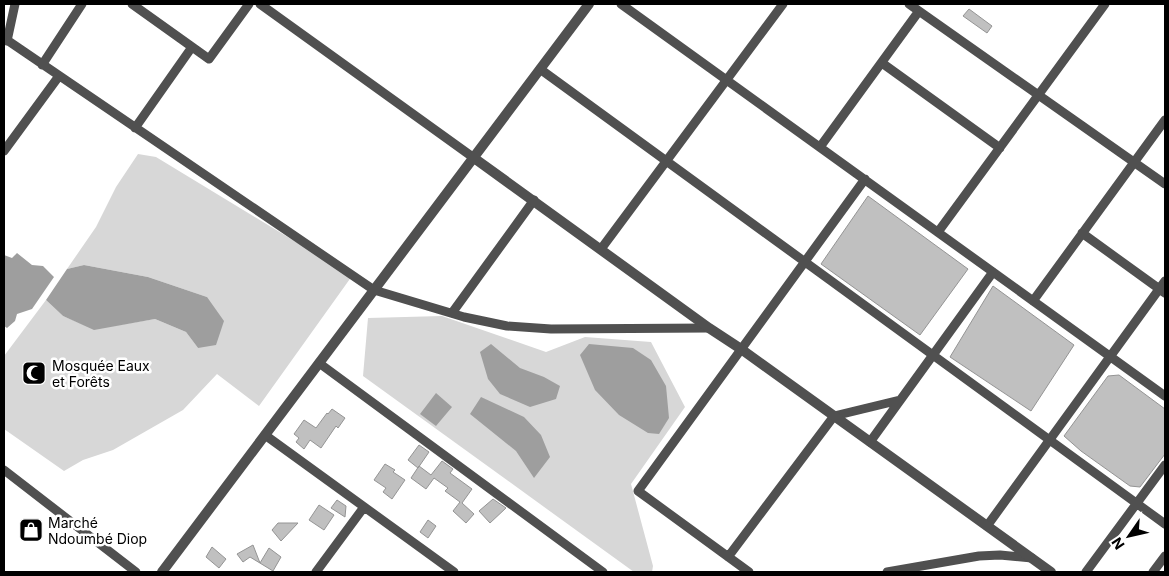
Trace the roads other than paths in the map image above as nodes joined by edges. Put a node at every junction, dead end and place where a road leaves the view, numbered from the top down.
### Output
1 (15, 4) edge
2 (82, 4) edge
3 (132, 4) edge
4 (249, 4) edge
5 (260, 4) edge
6 (589, 4) edge
7 (621, 4) edge
8 (782, 4) edge
9 (909, 4) edge
10 (1106, 4) edge
11 (919, 11) junction
12 (5, 40) edge
13 (192, 47) junction
14 (882, 63) junction
15 (42, 65) junction
16 (540, 69) junction
17 (59, 76) junction
18 (727, 80) junction
19 (1039, 95) junction
20 (1165, 120) edge
21 (135, 128) junction
22 (820, 147) junction
23 (1000, 148) junction
24 (4, 151) edge
25 (474, 158) junction
26 (666, 160) junction
27 (1134, 162) junction
28 (865, 180) junction
29 (1165, 184) edge
30 (534, 200) junction
31 (938, 232) junction
32 (1082, 233) junction
33 (601, 249) junction
34 (805, 262) junction
35 (993, 272) junction
36 (1163, 288) edge
37 (374, 290) junction
38 (1033, 301) junction
39 (452, 313) junction
40 (709, 328) junction
41 (741, 349) junction
42 (933, 354) junction
43 (1111, 356) junction
44 (319, 363) junction
45 (1165, 396) edge
46 (900, 400) junction
47 (834, 416) junction
48 (265, 436) junction
49 (1050, 440) junction
50 (870, 442) junction
51 (1165, 465) edge
52 (4, 470) edge
53 (1136, 504) junction
54 (364, 507) junction
55 (1165, 524) edge
56 (988, 526) junction
57 (1165, 556) edge
58 (728, 557) junction
59 (1033, 558) junction
60 (136, 572) edge
61 (162, 572) edge
62 (316, 572) edge
63 (454, 572) edge
64 (602, 572) edge
65 (749, 572) edge
66 (887, 572) edge
67 (1051, 572) edge
68 (1086, 572) edge
69 (1153, 572) edge

1 - 12 street
2 - 15 street
3 - 13 street
4 - 13 street
5 - 25 street
6 - 16 street
7 - 18 street
8 - 18 street
9 - 11 street
10 - 19 street
11 - 14 street
11 - 19 street
12 - 15 street
13 - 21 street
14 - 22 street
14 - 23 street
15 - 17 street
16 - 25 street
16 - 26 street
17 - 21 street
17 - 24 street
18 - 22 street
18 - 26 street
19 - 23 street
19 - 27 street
20 - 27 street
21 - 37 street
22 - 28 street
23 - 31 street
25 - 30 street
25 - 37 street
26 - 33 street
26 - 34 street
27 - 29 street
27 - 32 street
28 - 31 street
28 - 34 street
30 - 33 street
30 - 39 street
31 - 35 street
32 - 36 street
32 - 38 street
33 - 40 street
34 - 41 street
34 - 42 street
35 - 38 street
35 - 42 street
36 - 43 street
37 - 39 street
37 - 44 street
38 - 43 street
39 - 40 street
40 - 41 street
41 - 47 street
41 - 58 street
42 - 46 street
42 - 49 street
43 - 45 street
43 - 49 street
44 - 48 street
44 - 64 street
46 - 47 street
46 - 50 street
47 - 50 street
47 - 58 street
48 - 54 street
48 - 61 street
49 - 53 street
49 - 56 street
50 - 56 street
51 - 53 street
52 - 60 street
53 - 55 street
53 - 68 street
54 - 62 street
54 - 63 street
56 - 59 street
57 - 69 street
58 - 65 street
59 - 66 street
59 - 67 street

